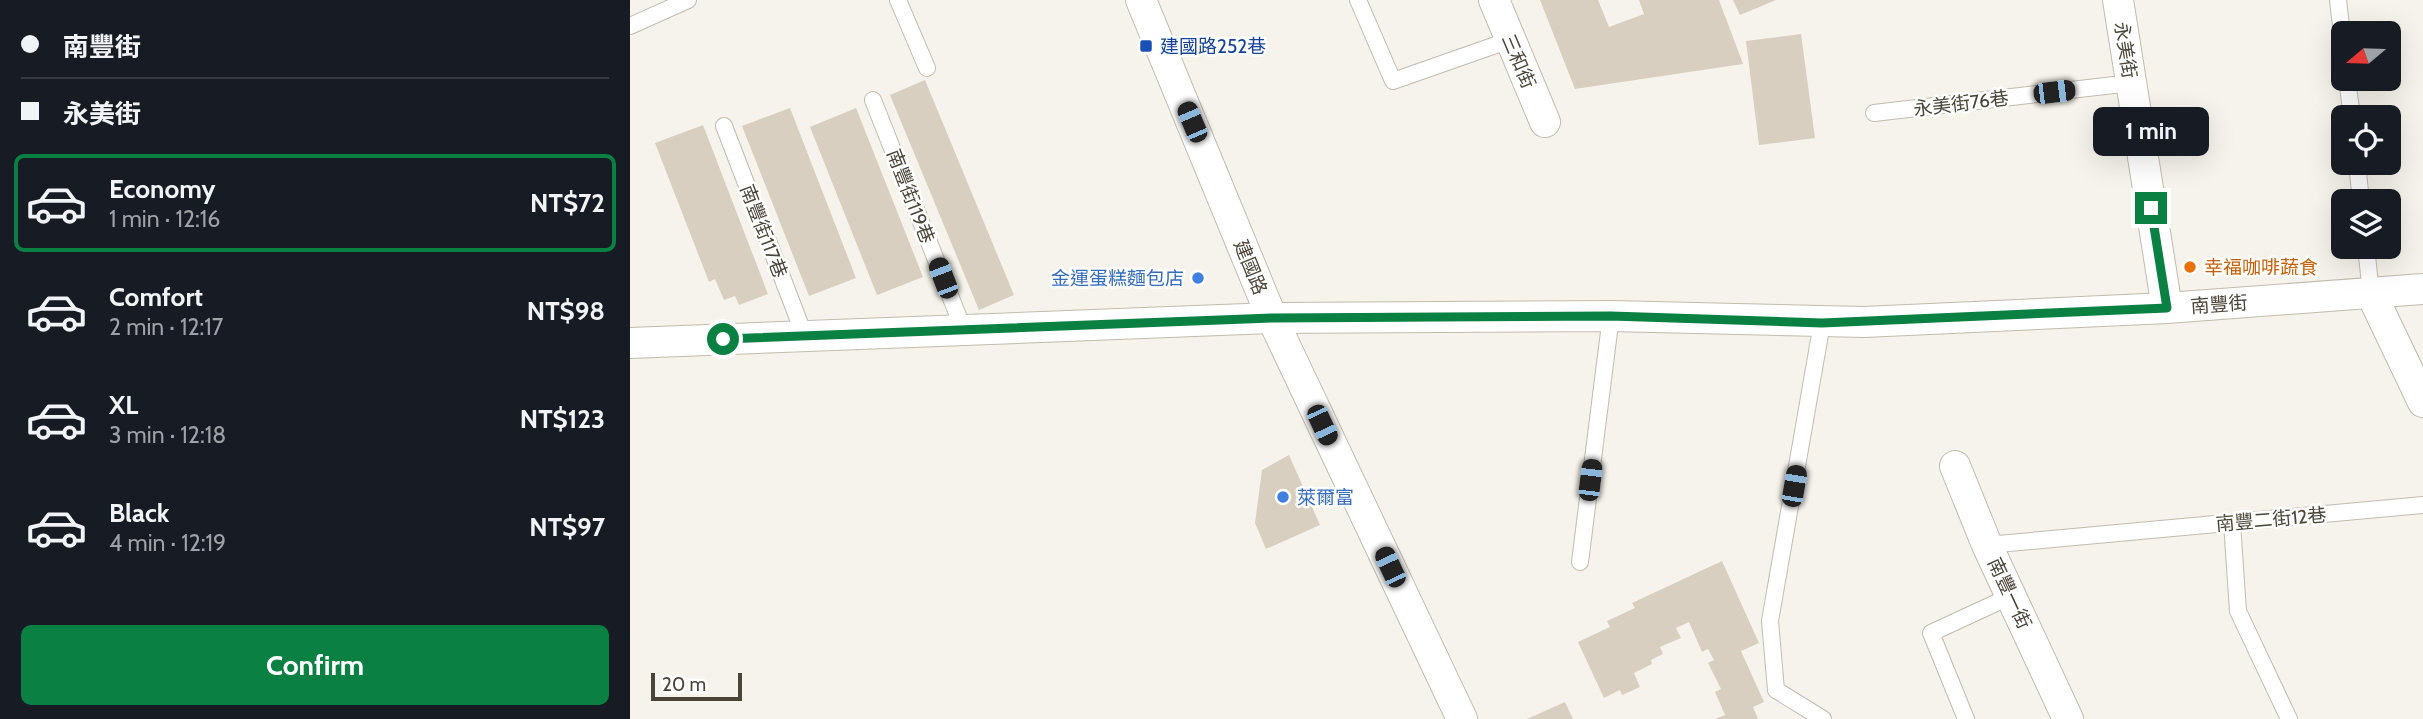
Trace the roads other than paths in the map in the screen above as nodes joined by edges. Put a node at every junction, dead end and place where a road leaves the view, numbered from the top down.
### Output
1 (688, 0) edge
2 (898, 0) edge
3 (1141, 0) edge
4 (1358, 0) edge
5 (1494, 0) edge
6 (2118, 0) edge
7 (2338, 0) edge
8 (2340, 21) edge
9 (630, 26) edge
10 (1510, 40) junction
11 (927, 68) dead end
12 (2131, 83) junction
13 (873, 100) dead end
14 (1874, 113) dead end
15 (1545, 122) dead end
16 (724, 126) dead end
17 (2367, 259) edge
18 (2423, 289) edge
19 (2371, 293) junction
20 (2167, 308) junction
21 (1611, 316) junction
22 (1272, 318) junction
23 (1822, 323) junction
24 (964, 331) junction
25 (805, 337) junction
26 (630, 342) edge
27 (2423, 402) edge
28 (1955, 466) dead end
29 (2423, 505) edge
30 (2232, 523) junction
31 (1987, 545) junction
32 (1580, 562) dead end
33 (2011, 596) junction
34 (1461, 719) edge
35 (1823, 719) edge
36 (1966, 719) edge
37 (2068, 719) edge
38 (2289, 719) edge

1 - 9 lane
2 - 11 lane
3 - 22 street, 建國路
4 - 10 lane
5 - 10 street, 三和街
6 - 12 street, 永美街
7 - 8 lane
10 - 15 street, 三和街
12 - 14 lane, 永美街76巷
12 - 20 street, 永美街
13 - 24 lane, 南豐街119巷
16 - 25 lane, 南豐街117巷
17 - 19 lane
18 - 19 street, 南豐街
19 - 20 street, 南豐街
19 - 27 street
20 - 23 street, 南豐街
21 - 22 street, 南豐街
21 - 23 street, 南豐街
21 - 32 lane
22 - 24 street, 南豐街
22 - 34 street, 建國路
23 - 35 lane
24 - 25 street, 南豐街
25 - 26 street, 南豐街
28 - 31 street, 南豐一街
29 - 30 lane, 南豐二街12巷
30 - 31 lane, 南豐二街12巷
30 - 38 lane
31 - 33 street, 南豐一街
33 - 36 lane
33 - 37 street, 南豐一街

